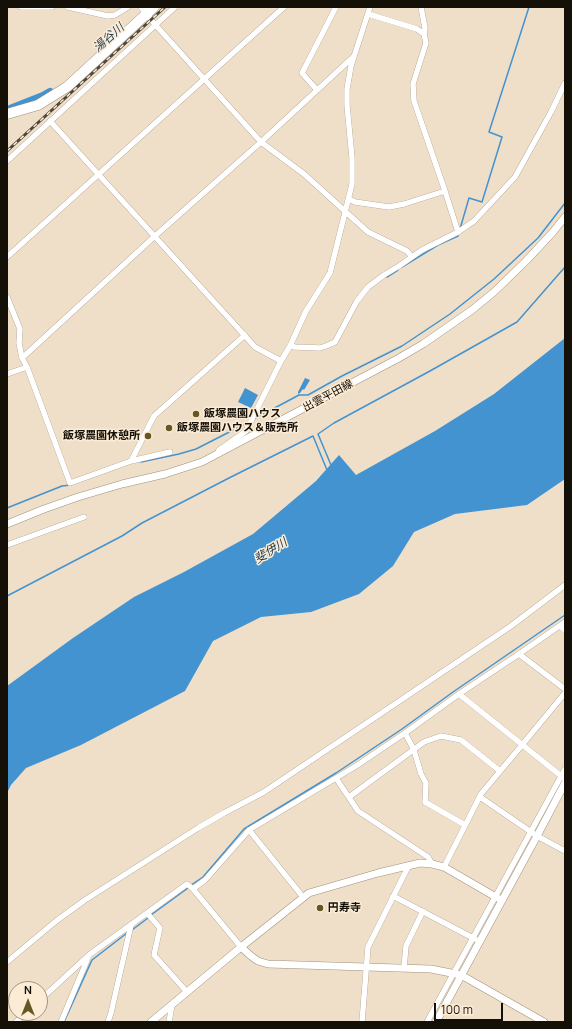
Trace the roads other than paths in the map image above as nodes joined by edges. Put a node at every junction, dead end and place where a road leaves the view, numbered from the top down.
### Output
1 (21, 7) edge
2 (52, 7) edge
3 (68, 7) edge
4 (128, 7) edge
5 (175, 7) edge
6 (284, 7) edge
7 (336, 7) edge
8 (370, 7) edge
9 (421, 7) edge
10 (147, 9) edge
11 (368, 14) junction
12 (156, 24) junction
13 (424, 34) junction
14 (354, 56) junction
15 (204, 78) junction
16 (565, 83) edge
17 (317, 90) junction
18 (7, 114) edge
19 (50, 121) junction
20 (261, 142) junction
21 (7, 161) edge
22 (99, 174) junction
23 (445, 191) junction
24 (349, 199) junction
25 (345, 211) junction
26 (565, 217) edge
27 (458, 232) junction
28 (155, 236) junction
29 (7, 257) edge
30 (412, 257) junction
31 (7, 296) edge
32 (245, 335) junction
33 (290, 346) junction
34 (22, 358) junction
35 (282, 360) junction
36 (27, 367) junction
37 (7, 374) edge
38 (170, 452) dead end
39 (130, 460) junction
40 (202, 462) junction
41 (84, 517) dead end
42 (7, 524) edge
43 (7, 545) edge
44 (565, 585) edge
45 (565, 622) edge
46 (560, 626) junction
47 (565, 630) edge
48 (519, 654) junction
49 (565, 689) edge
50 (565, 692) edge
51 (459, 694) junction
52 (404, 734) junction
53 (522, 745) junction
54 (414, 750) junction
55 (565, 769) edge
56 (500, 771) junction
57 (336, 778) junction
58 (563, 778) edge
59 (565, 783) edge
60 (349, 797) junction
61 (480, 797) junction
62 (465, 825) junction
63 (249, 830) junction
64 (530, 831) junction
65 (537, 836) junction
66 (565, 851) edge
67 (432, 864) junction
68 (409, 865) junction
69 (444, 867) junction
70 (193, 889) junction
71 (303, 896) junction
72 (393, 896) junction
73 (498, 898) junction
74 (423, 911) junction
75 (147, 913) junction
76 (131, 925) junction
77 (472, 938) junction
78 (480, 942) junction
79 (241, 947) junction
80 (89, 956) junction
81 (7, 962) edge
82 (464, 962) junction
83 (367, 967) junction
84 (404, 968) junction
85 (453, 974) junction
86 (461, 975) junction
87 (187, 992) junction
88 (48, 993) edge
89 (443, 1001) junction
90 (172, 1005) junction
91 (61, 1022) edge
92 (108, 1022) edge
93 (151, 1022) edge
94 (169, 1022) edge
95 (362, 1022) edge
96 (427, 1022) edge
97 (436, 1022) edge
98 (544, 1022) edge

1 - 2 street
3 - 4 street
5 - 12 street
6 - 15 street
7 - 17 street
8 - 11 street
9 - 13 street
10 - 12 street
10 - 18 highway
11 - 13 street
11 - 14 street
12 - 15 street
12 - 19 street
13 - 23 street
14 - 17 street
14 - 24 street
15 - 20 street
15 - 22 street
16 - 27 street
17 - 20 street
19 - 21 street
19 - 22 street
20 - 25 street
20 - 28 street
22 - 28 street
22 - 29 street
23 - 24 street
23 - 27 street
24 - 25 street
25 - 30 street
25 - 33 street
26 - 40 street, 出雲平田線
27 - 30 street
28 - 32 street
28 - 34 street
30 - 33 street
31 - 34 street
32 - 35 street
32 - 39 street
33 - 35 street
34 - 36 street
35 - 40 street
36 - 37 street
36 - 39 street
38 - 39 street
40 - 42 street, 出雲平田線
41 - 43 street
44 - 81 street
45 - 46 street
46 - 47 street
46 - 48 street
48 - 49 street
48 - 51 street
50 - 53 street
51 - 52 street
51 - 53 street
52 - 54 street
52 - 57 street
53 - 56 street
53 - 58 street
54 - 56 street
54 - 60 street
54 - 62 street
55 - 58 street
56 - 61 street
57 - 60 street
57 - 63 street
58 - 64 street
59 - 65 street
60 - 67 street
61 - 62 street
61 - 64 street
62 - 69 street
63 - 70 street
63 - 71 street
64 - 65 street
64 - 73 street
65 - 66 street
65 - 73 street
67 - 68 street
67 - 69 street
68 - 71 street
68 - 72 street
69 - 73 street
70 - 75 street
70 - 79 street
71 - 79 street
72 - 74 street
72 - 83 street
73 - 77 street
73 - 78 street
74 - 77 street
74 - 84 street
75 - 76 street
75 - 87 street
76 - 80 street
76 - 92 street
77 - 78 street
77 - 82 street
78 - 82 street
79 - 83 street
79 - 87 street
80 - 88 street
80 - 91 street
82 - 85 street
82 - 86 street
83 - 84 street
83 - 95 street
84 - 85 street
85 - 86 street
85 - 89 street
86 - 89 street
86 - 98 street
87 - 90 street
89 - 96 street
89 - 97 street
90 - 93 street
90 - 94 street

